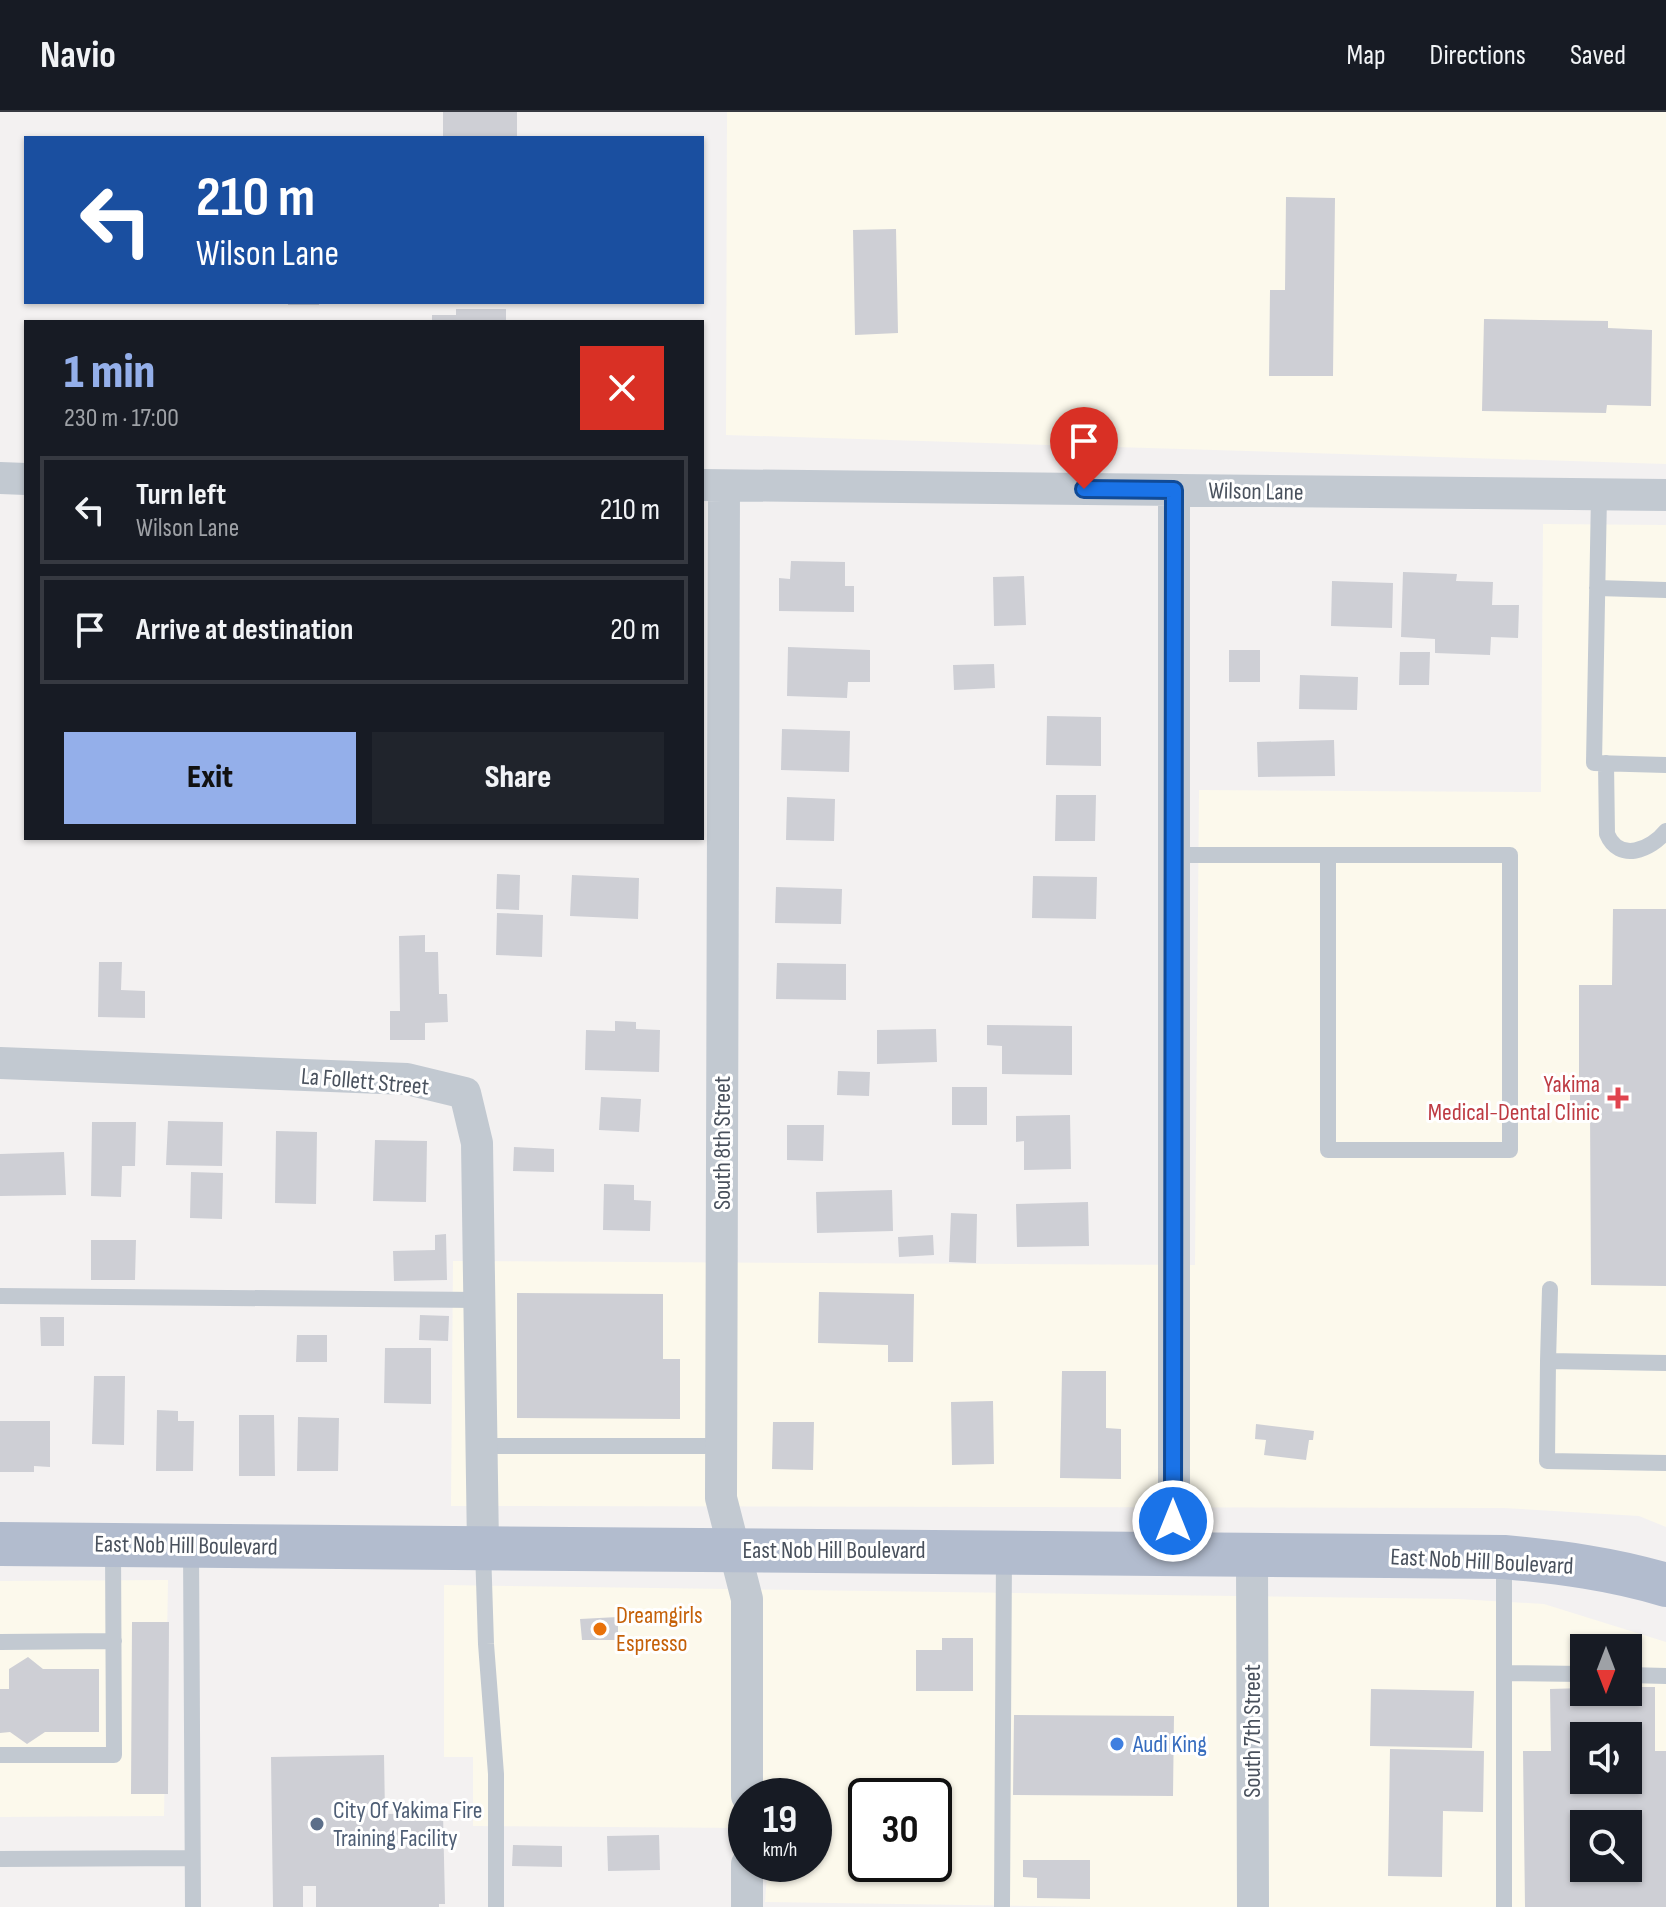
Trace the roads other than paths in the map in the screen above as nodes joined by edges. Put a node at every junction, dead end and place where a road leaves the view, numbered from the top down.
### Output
1 (0, 478) edge
2 (24, 479) edge
3 (713, 486) edge
4 (1174, 490) junction
5 (1599, 495) junction
6 (1666, 495) edge
7 (1597, 588) junction
8 (1666, 590) edge
9 (1606, 763) junction
10 (1666, 765) edge
11 (1666, 831) edge
12 (1174, 855) junction
13 (1328, 855) junction
14 (0, 1063) edge
15 (1550, 1289) dead end
16 (0, 1296) edge
17 (479, 1300) junction
18 (1548, 1361) junction
19 (1666, 1363) edge
20 (481, 1446) junction
21 (721, 1446) junction
22 (1666, 1463) edge
23 (0, 1544) edge
24 (113, 1544) junction
25 (191, 1545) junction
26 (483, 1547) junction
27 (735, 1550) junction
28 (1004, 1552) junction
29 (1174, 1553) junction
30 (1252, 1555) junction
31 (1504, 1557) junction
32 (1666, 1585) edge
33 (114, 1641) junction
34 (0, 1642) edge
35 (1504, 1673) junction
36 (1570, 1674) edge
37 (1642, 1675) edge
38 (1666, 1676) edge
39 (0, 1755) edge
40 (747, 1778) edge
41 (192, 1858) junction
42 (0, 1859) edge
43 (747, 1882) edge
44 (193, 1907) edge
45 (496, 1907) edge
46 (747, 1907) edge
47 (1002, 1907) edge
48 (1253, 1907) edge
49 (1504, 1907) edge

1 - 2 street
3 - 4 street, Wilson Lane
3 - 21 street, South 8th Street
4 - 5 street, Wilson Lane
4 - 12 street
5 - 6 street, Wilson Lane
5 - 7 lane
7 - 8 lane
7 - 9 lane
9 - 10 lane
9 - 11 lane
12 - 13 lane
12 - 29 street
13 - 13 lane
14 - 17 street, La Follett Street
15 - 18 lane
16 - 17 lane
17 - 20 street, La Follett Street
18 - 19 lane
18 - 22 lane
20 - 21 lane
20 - 26 street, La Follett Street
21 - 27 street, South 8th Street
23 - 24 main road, East Nob Hill Boulevard
24 - 25 main road, East Nob Hill Boulevard
24 - 33 lane
25 - 26 main road, East Nob Hill Boulevard
25 - 41 lane
26 - 27 main road, East Nob Hill Boulevard
26 - 45 lane
27 - 28 main road, East Nob Hill Boulevard
27 - 40 street, South 8th Street
28 - 29 main road, East Nob Hill Boulevard
28 - 47 lane
29 - 30 main road, East Nob Hill Boulevard
30 - 31 main road, East Nob Hill Boulevard
30 - 48 street, South 7th Street
31 - 32 main road, East Nob Hill Boulevard
31 - 35 lane
33 - 34 lane
33 - 39 lane
35 - 36 lane
35 - 49 lane
37 - 38 lane
41 - 42 lane
41 - 44 lane
43 - 46 street

